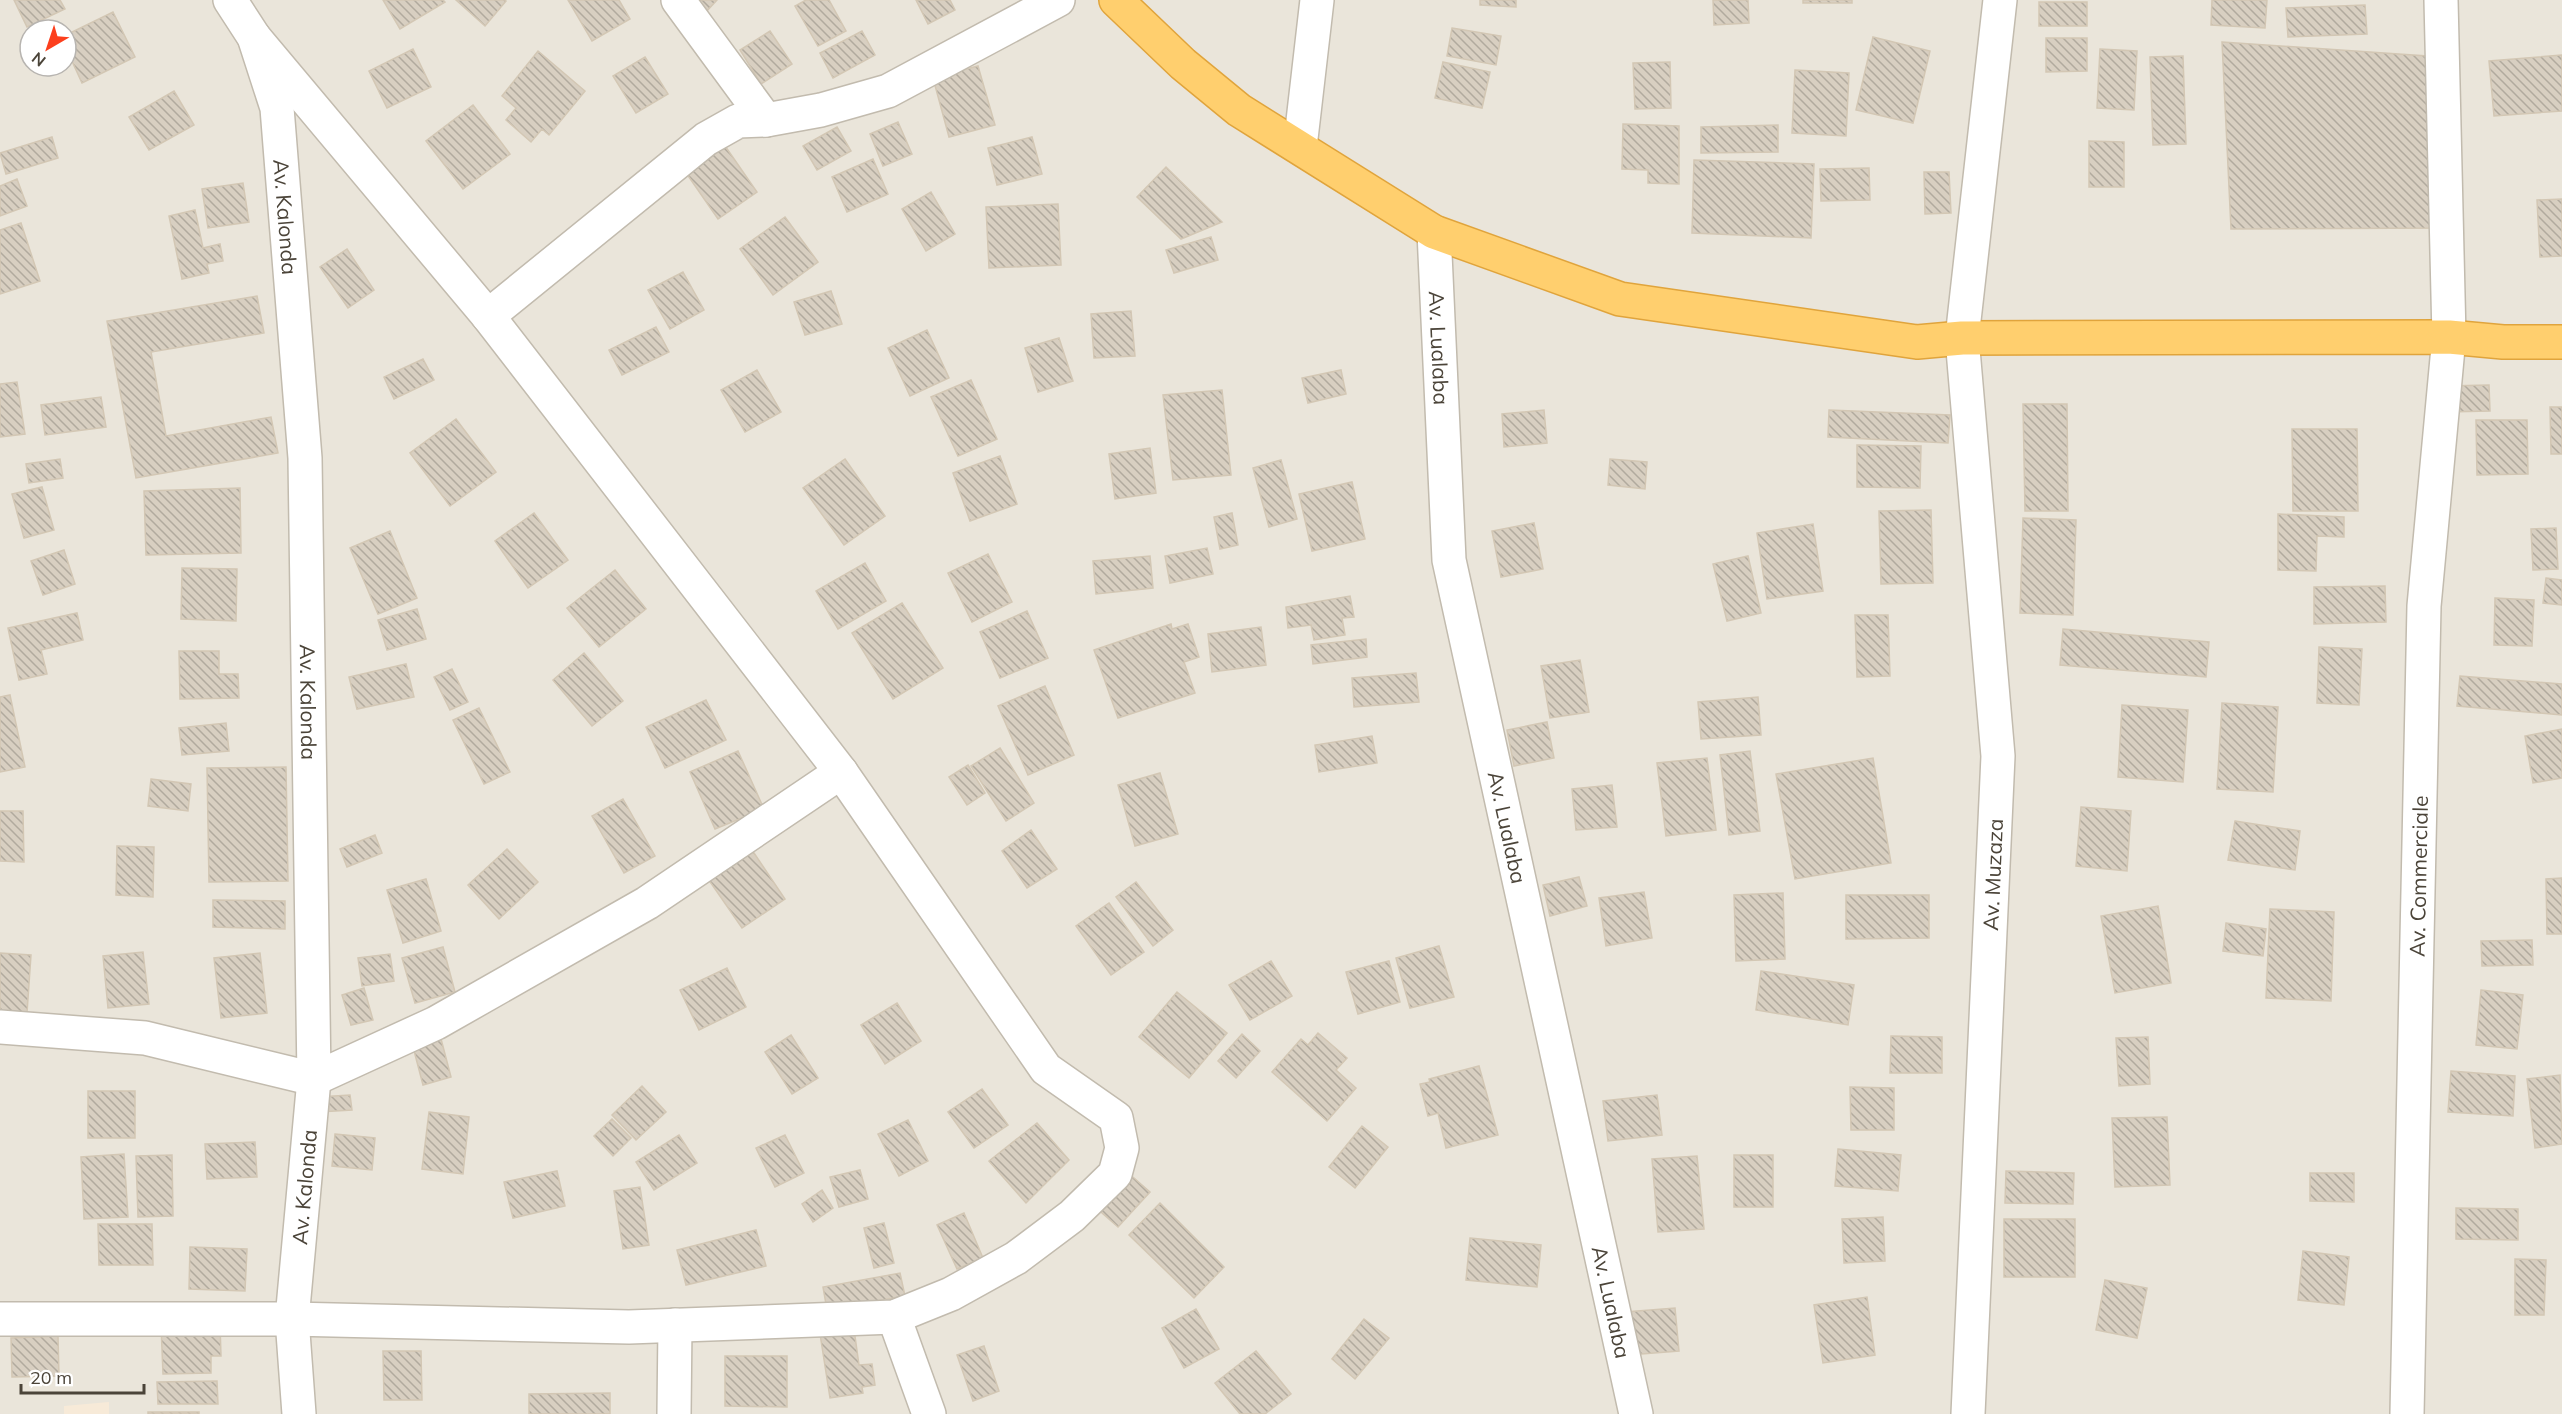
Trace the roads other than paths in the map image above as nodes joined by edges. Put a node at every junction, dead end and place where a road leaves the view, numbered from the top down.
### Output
1 (230, 0) edge
2 (678, 0) edge
3 (1058, 0) edge
4 (1116, 0) edge
5 (1317, 0) edge
6 (2000, 0) edge
7 (2441, 0) edge
8 (254, 36) junction
9 (766, 120) junction
10 (1300, 147) junction
11 (1434, 232) junction
12 (488, 316) junction
13 (1962, 338) junction
14 (2449, 338) junction
15 (2562, 342) edge
16 (841, 772) junction
17 (0, 1027) edge
18 (314, 1079) junction
19 (894, 1317) junction
20 (292, 1318) junction
21 (0, 1319) edge
22 (675, 1325) junction
23 (299, 1414) edge
24 (674, 1414) edge
25 (929, 1414) edge
26 (1636, 1414) edge
27 (1968, 1414) edge
28 (2407, 1414) edge

1 - 8 street, Av. Kalonda
2 - 9 street
3 - 9 street
4 - 10 highway
5 - 10 street
6 - 13 street, Av. Muzaza
7 - 14 street, Av. Commerciale
8 - 12 street
8 - 18 street, Av. Kalonda
9 - 12 street
10 - 11 highway
11 - 13 highway
11 - 26 street, Av. Lualaba
12 - 16 street
13 - 14 highway
13 - 27 street, Av. Muzaza
14 - 15 highway
14 - 28 street, Av. Commerciale
16 - 18 street
16 - 19 street
17 - 18 street
18 - 20 street, Av. Kalonda
19 - 22 street
19 - 25 street
20 - 21 street
20 - 22 street
20 - 23 street, Av. Kalonda
22 - 24 street

